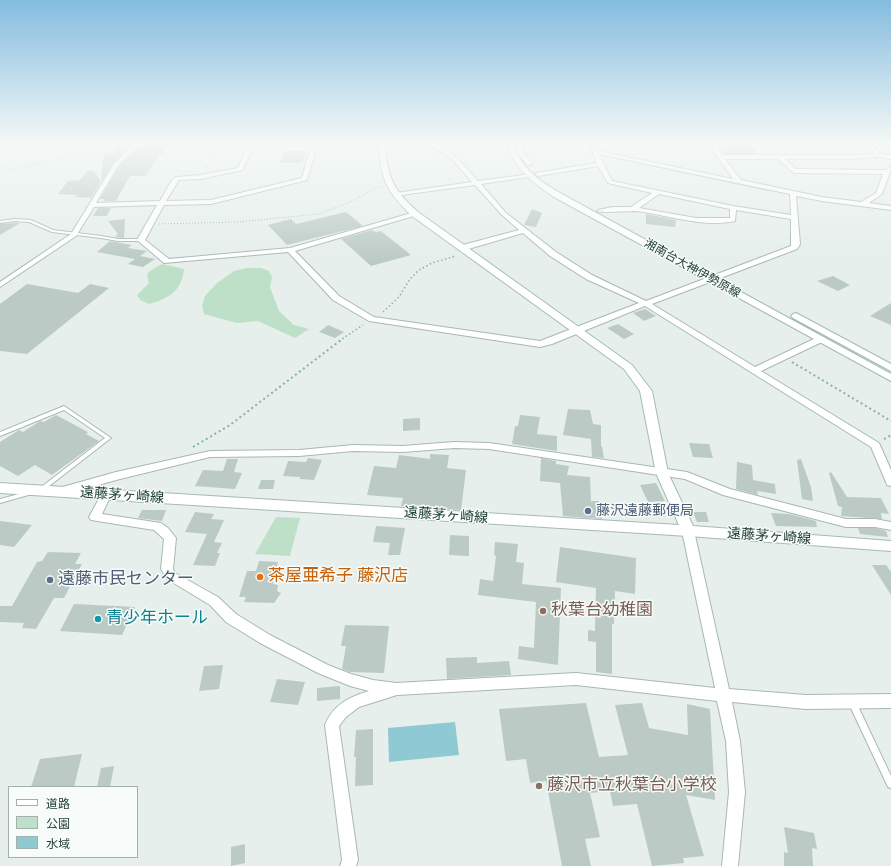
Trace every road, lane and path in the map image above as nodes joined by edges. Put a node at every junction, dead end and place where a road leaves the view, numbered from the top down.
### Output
1 (106, 182) edge
2 (174, 182) edge
3 (291, 182) edge
4 (387, 182) edge
5 (481, 182) edge
6 (544, 182) edge
7 (549, 182) edge
8 (612, 182) edge
9 (744, 182) edge
10 (882, 182) edge
11 (477, 183) junction
12 (389, 186) junction
13 (658, 192) junction
14 (793, 193) junction
15 (396, 195) junction
16 (162, 202) junction
17 (863, 204) junction
18 (92, 205) junction
19 (634, 208) junction
20 (732, 208) junction
21 (891, 208) edge
22 (600, 211) junction
23 (415, 214) junction
24 (794, 216) junction
25 (0, 222) edge
26 (150, 225) junction
27 (525, 230) junction
28 (74, 235) junction
29 (141, 240) junction
30 (290, 250) junction
31 (465, 250) junction
32 (719, 275) junction
33 (709, 278) junction
34 (0, 284) edge
35 (645, 303) junction
36 (374, 319) junction
37 (576, 330) junction
38 (821, 340) junction
39 (784, 358) junction
40 (891, 368) edge
41 (754, 371) junction
42 (891, 378) edge
43 (891, 422) edge
44 (0, 434) edge
45 (191, 448) dead end
46 (662, 472) junction
47 (891, 482) edge
48 (0, 488) edge
49 (39, 491) junction
50 (59, 492) junction
51 (106, 495) junction
52 (0, 501) edge
53 (891, 526) edge
54 (688, 531) junction
55 (891, 546) edge
56 (397, 689) junction
57 (723, 695) junction
58 (891, 701) edge
59 (852, 703) junction
60 (891, 784) edge
61 (348, 866) edge
62 (730, 866) edge

1 - 18 street
2 - 16 street
3 - 16 street
4 - 12 street
5 - 11 street
6 - 33 street, 湘南台大神伊勢原線
7 - 22 street, 湘南台大神伊勢原線
8 - 13 street
9 - 14 street
10 - 17 street
11 - 15 street
11 - 27 street
12 - 15 street
12 - 26 path
13 - 19 street
13 - 20 street
14 - 17 street
14 - 24 street
15 - 23 street
16 - 18 street
16 - 26 street
17 - 21 street
18 - 28 street
19 - 20 street
19 - 22 street
20 - 24 street
22 - 32 street, 湘南台大神伊勢原線
23 - 30 street
23 - 31 street
24 - 32 street
25 - 28 lane
26 - 29 street
27 - 31 street
27 - 35 street
28 - 29 lane
28 - 34 street
29 - 30 street
30 - 36 street
31 - 36 path
31 - 37 street
32 - 33 street
32 - 40 street, 湘南台大神伊勢原線
33 - 35 street
33 - 38 street, 湘南台大神伊勢原線
35 - 37 street
35 - 41 street
36 - 37 street
36 - 45 path
37 - 46 street
38 - 39 street
38 - 42 street, 湘南台大神伊勢原線
39 - 41 street
39 - 43 path
41 - 47 street
44 - 49 lane
46 - 50 street
46 - 53 street
46 - 54 street
48 - 49 street, 遠藤茅ヶ崎線
49 - 50 street, 遠藤茅ヶ崎線
49 - 52 lane
50 - 51 street, 遠藤茅ヶ崎線
51 - 54 street, 遠藤茅ヶ崎線
51 - 56 street
54 - 55 street, 遠藤茅ヶ崎線
54 - 57 street
56 - 57 street
56 - 61 street
57 - 59 street
57 - 62 street
58 - 59 street
59 - 60 lane

